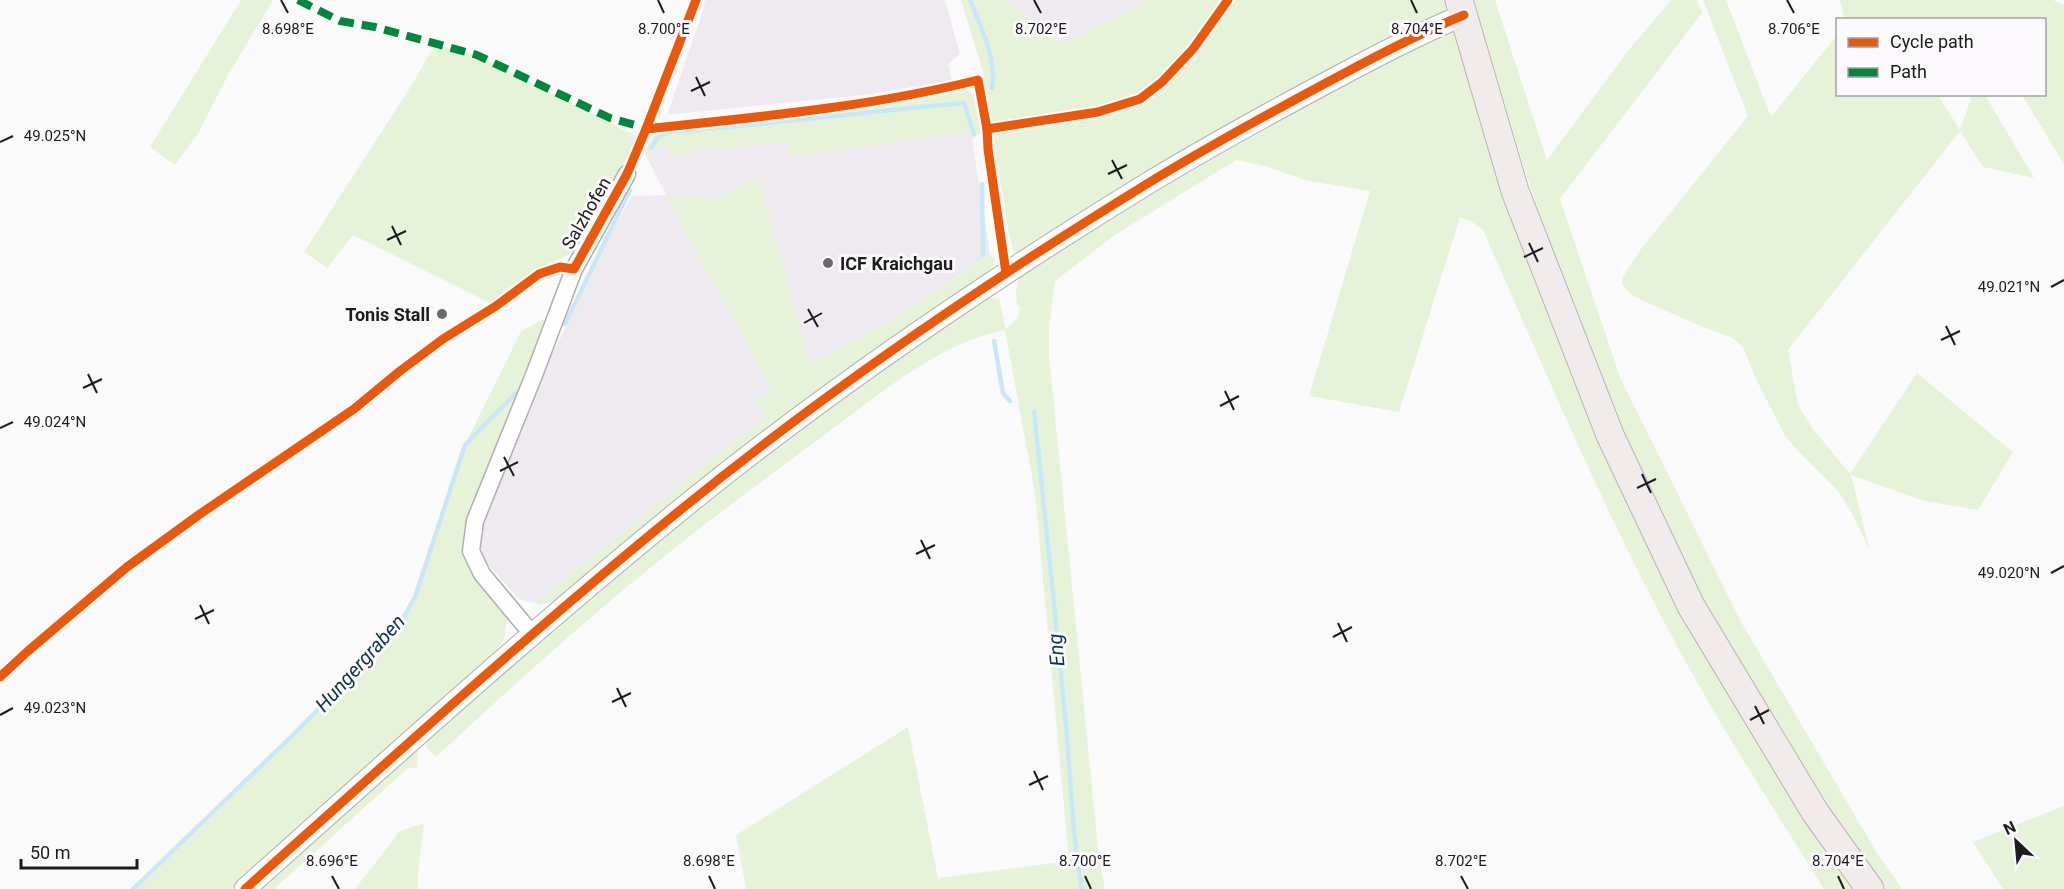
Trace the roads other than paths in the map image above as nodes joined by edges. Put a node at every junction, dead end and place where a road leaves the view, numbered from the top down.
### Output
1 (1462, 7) edge
2 (627, 174) dead end
3 (532, 634) junction
4 (245, 889) edge
5 (1869, 889) edge

1 - 3 street
1 - 5 main road
2 - 3 street, Salzhofen
3 - 4 street

